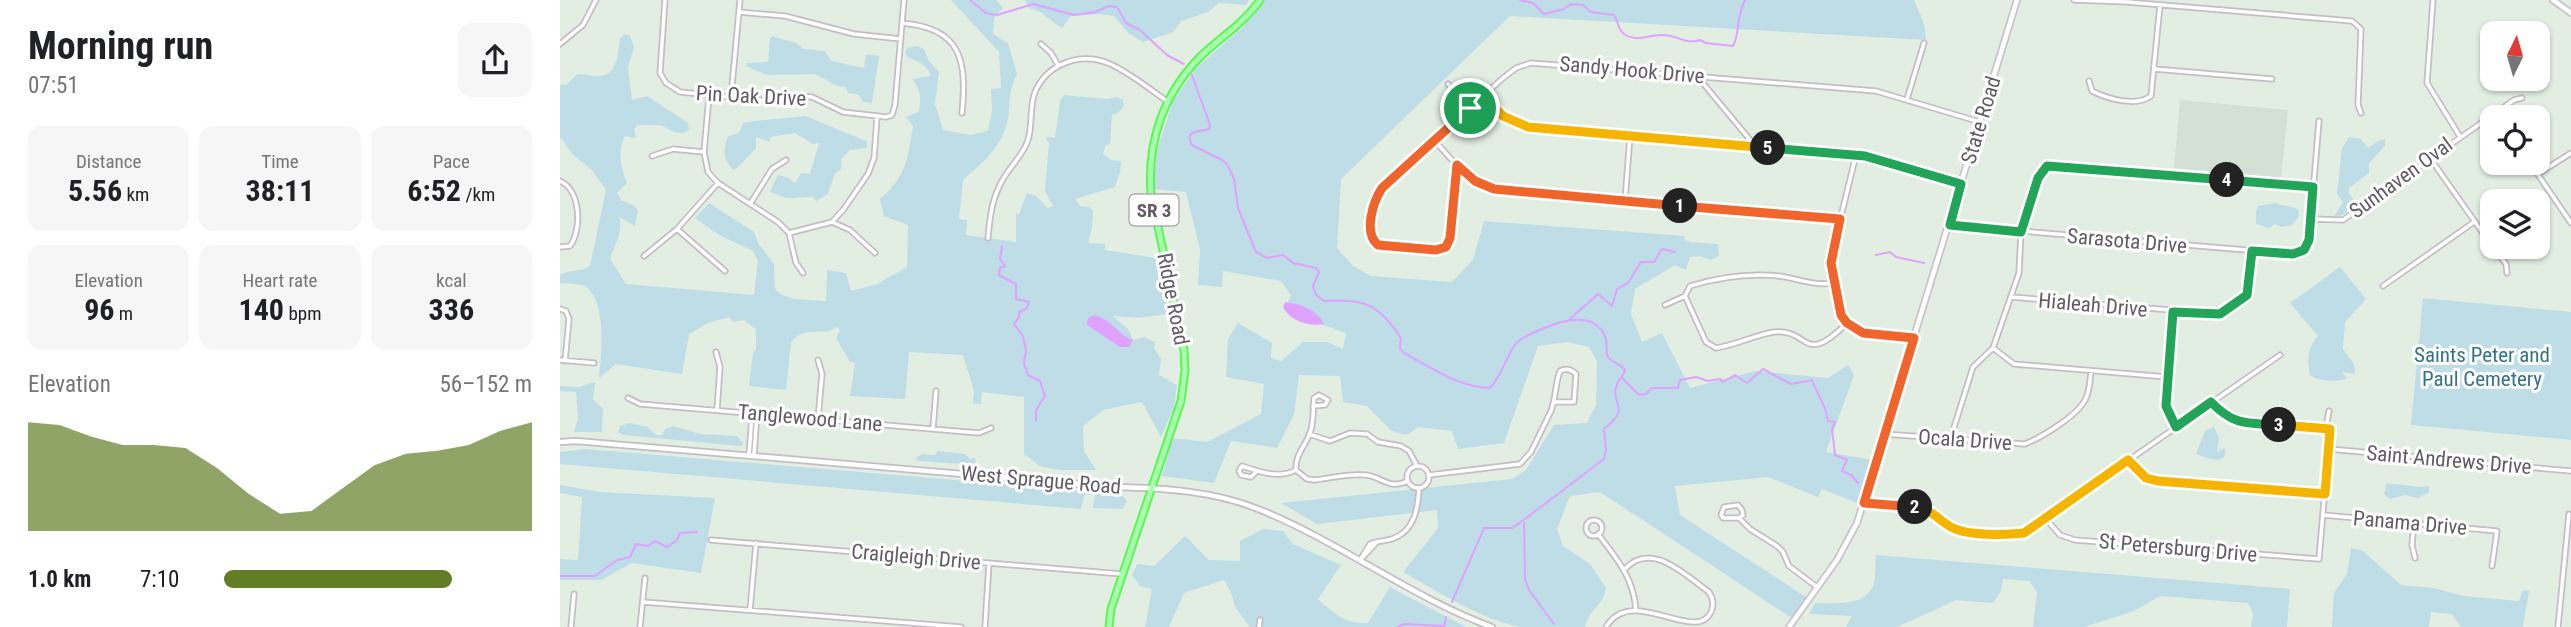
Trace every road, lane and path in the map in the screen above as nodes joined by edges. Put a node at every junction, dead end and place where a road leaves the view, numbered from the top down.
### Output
1 (596, 0) edge
2 (665, 0) edge
3 (740, 0) edge
4 (904, 0) edge
5 (1260, 0) edge
6 (2017, 0) edge
7 (2074, 0) edge
8 (2433, 0) edge
9 (2553, 0) edge
10 (2160, 5) junction
11 (738, 12) junction
12 (2571, 13) edge
13 (902, 23) junction
14 (901, 38) junction
15 (1924, 43) dead end
16 (560, 44) edge
17 (1041, 44) dead end
18 (1058, 65) junction
19 (2154, 69) junction
20 (1697, 76) junction
21 (2272, 79) dead end
22 (2088, 81) dead end
23 (1448, 84) dead end
24 (709, 96) junction
25 (1483, 96) junction
26 (731, 97) junction
27 (2522, 97) dead end
28 (1907, 99) junction
29 (1167, 101) junction
30 (2508, 105) edge
31 (1470, 108) junction
32 (962, 113) dead end
33 (2361, 113) dead end
34 (877, 117) junction
35 (2319, 121) dead end
36 (1980, 122) junction
37 (2480, 125) edge
38 (1630, 136) junction
39 (2460, 136) junction
40 (1434, 140) junction
41 (1756, 147) junction
42 (704, 152) junction
43 (2571, 153) edge
44 (1856, 155) junction
45 (652, 156) dead end
46 (2430, 158) junction
47 (786, 160) dead end
48 (1457, 165) junction
49 (2550, 166) edge
50 (2539, 175) edge
51 (560, 181) edge
52 (718, 183) junction
53 (1961, 184) junction
54 (2313, 187) junction
55 (1625, 201) junction
56 (750, 204) junction
57 (1840, 219) junction
58 (2311, 219) junction
59 (832, 222) junction
60 (2474, 222) junction
61 (2571, 223) edge
62 (1950, 225) junction
63 (677, 229) junction
64 (2480, 230) edge
65 (2021, 232) junction
66 (789, 233) junction
67 (988, 238) dead end
68 (560, 247) edge
69 (2252, 251) junction
70 (875, 253) dead end
71 (644, 256) dead end
72 (2502, 259) edge
73 (725, 271) dead end
74 (803, 273) dead end
75 (2507, 273) dead end
76 (1834, 282) junction
77 (2383, 286) dead end
78 (1685, 296) junction
79 (2011, 297) junction
80 (1665, 305) dead end
81 (560, 309) edge
82 (2173, 312) junction
83 (1847, 323) junction
84 (1914, 338) junction
85 (1993, 348) junction
86 (716, 352) dead end
87 (2280, 355) dead end
88 (818, 360) dead end
89 (563, 361) edge
90 (594, 363) dead end
91 (2091, 371) junction
92 (2167, 377) junction
93 (936, 391) dead end
94 (628, 398) dead end
95 (1555, 402) junction
96 (2211, 402) junction
97 (1313, 406) junction
98 (717, 410) junction
99 (2329, 411) dead end
100 (755, 414) junction
101 (818, 419) junction
102 (2176, 427) junction
103 (933, 428) junction
104 (992, 428) dead end
105 (2330, 429) junction
106 (1309, 434) junction
107 (1884, 434) junction
108 (1950, 440) junction
109 (560, 442) edge
110 (2328, 449) junction
111 (751, 455) junction
112 (2128, 460) junction
113 (1417, 466) junction
114 (1296, 470) junction
115 (1257, 471) junction
116 (2571, 471) edge
117 (1429, 475) junction
118 (1408, 481) junction
119 (1152, 488) junction
120 (1419, 488) junction
121 (2325, 494) junction
122 (1864, 503) junction
123 (2569, 514) dead end
124 (2323, 515) junction
125 (1739, 518) junction
126 (2046, 519) junction
127 (2414, 523) junction
128 (1598, 534) junction
129 (710, 540) dead end
130 (756, 543) junction
131 (2415, 558) dead end
132 (1360, 561) junction
133 (989, 564) junction
134 (2492, 566) dead end
135 (1625, 569) junction
136 (1122, 574) junction
137 (645, 578) dead end
138 (1817, 587) junction
139 (574, 594) dead end
140 (643, 602) junction
141 (750, 610) junction
142 (1636, 611) junction
143 (1260, 620) dead end
144 (571, 627) edge
145 (640, 627) edge
146 (961, 627) edge
147 (985, 627) edge
148 (1109, 627) edge
149 (1259, 627) edge
150 (1492, 627) edge
151 (1606, 627) edge
152 (1789, 627) edge
153 (2558, 627) edge

1 - 16 street
2 - 24 street, Pin Oak Drive
3 - 11 street
4 - 13 street
5 - 29 main road, Ridge Road / SR 3
6 - 36 street, State Road
7 - 10 street
8 - 39 street
9 - 12 street
10 - 19 street
10 - 33 street
11 - 14 street
11 - 26 street
13 - 14 street
13 - 32 street
14 - 34 street
15 - 28 street
17 - 18 street
18 - 29 street
18 - 67 street
19 - 21 street
19 - 22 street
20 - 25 street, Sandy Hook Drive
20 - 28 street, Sandy Hook Drive
20 - 41 street
23 - 31 street
24 - 26 street, Pin Oak Drive
24 - 42 street
25 - 31 street, Sandy Hook Drive
25 - 38 street
26 - 34 street, Pin Oak Drive
27 - 30 street, Sunhaven Oval
28 - 36 street, Sandy Hook Drive
29 - 119 main road, Ridge Road / SR 3
31 - 40 street, Sandy Hook Drive
34 - 59 street
35 - 54 street
36 - 53 street, State Road
37 - 39 street, Sunhaven Oval
38 - 41 street
38 - 55 street
39 - 46 street, Sunhaven Oval
40 - 48 street
40 - 48 street, Sandy Hook Drive
41 - 44 street
42 - 45 street
42 - 52 street
43 - 49 street
44 - 53 street
44 - 57 street
46 - 58 street, Sunhaven Oval
46 - 60 street
47 - 56 street
48 - 55 street
50 - 61 street
51 - 68 street
52 - 56 street
52 - 63 street
53 - 62 street, State Road
54 - 58 street
54 - 65 street
55 - 57 street
56 - 66 street
57 - 76 street
58 - 69 street, Sarasota Drive
59 - 66 street
59 - 70 street
60 - 64 street
60 - 77 street
62 - 65 street, Sarasota Drive
62 - 84 street, State Road
63 - 71 street
63 - 73 street
65 - 69 street, Sarasota Drive
65 - 79 street
66 - 74 street
69 - 82 street, Hialeah Drive
72 - 75 street
76 - 78 street
76 - 83 street
78 - 80 street
78 - 83 street
79 - 82 street, Hialeah Drive
79 - 85 street
81 - 89 street
82 - 92 street
83 - 84 street
84 - 107 street, State Road
85 - 91 street
85 - 108 street
86 - 98 street
87 - 96 street
88 - 101 street
89 - 90 street
91 - 92 street
91 - 108 street, Ocala Drive
92 - 102 street
93 - 103 street
94 - 98 street, Tanglewood Lane
95 - 95 street
95 - 117 street
96 - 102 street
96 - 105 street
97 - 97 street
97 - 106 street
98 - 100 street, Tanglewood Lane
99 - 105 street
100 - 101 street, Tanglewood Lane
100 - 111 street
101 - 103 street, Tanglewood Lane
102 - 112 street
103 - 104 street, Tanglewood Lane
105 - 110 street
106 - 113 street
106 - 114 street
107 - 108 street, Ocala Drive
107 - 122 street, State Road
109 - 111 street, West Sprague Road
110 - 116 street, Saint Andrews Drive
110 - 121 street
111 - 119 street, West Sprague Road
112 - 121 street
112 - 126 street
113 - 117 street
113 - 118 street
114 - 115 street
114 - 118 street
115 - 115 street
117 - 120 street
118 - 120 street
119 - 132 street, West Sprague Road
119 - 136 main road, Ridge Road / SR 3
120 - 132 street
121 - 124 street
122 - 126 street
122 - 138 street, State Road
123 - 153 street
124 - 126 street, St Petersburg Drive
124 - 127 street, Panama Drive
125 - 125 street
125 - 138 street
127 - 131 street
127 - 134 street, Panama Drive
128 - 128 street
128 - 135 street
129 - 130 street, Craigleigh Drive
130 - 133 street, Craigleigh Drive
130 - 141 street
132 - 150 street, West Sprague Road
133 - 136 street, Craigleigh Drive
133 - 147 street
135 - 142 street
135 - 142 street
136 - 148 main road, Ridge Road / SR 3
137 - 140 street
138 - 152 street, State Road
139 - 144 street
140 - 141 street
140 - 145 street
141 - 146 street
142 - 151 street
143 - 149 street

